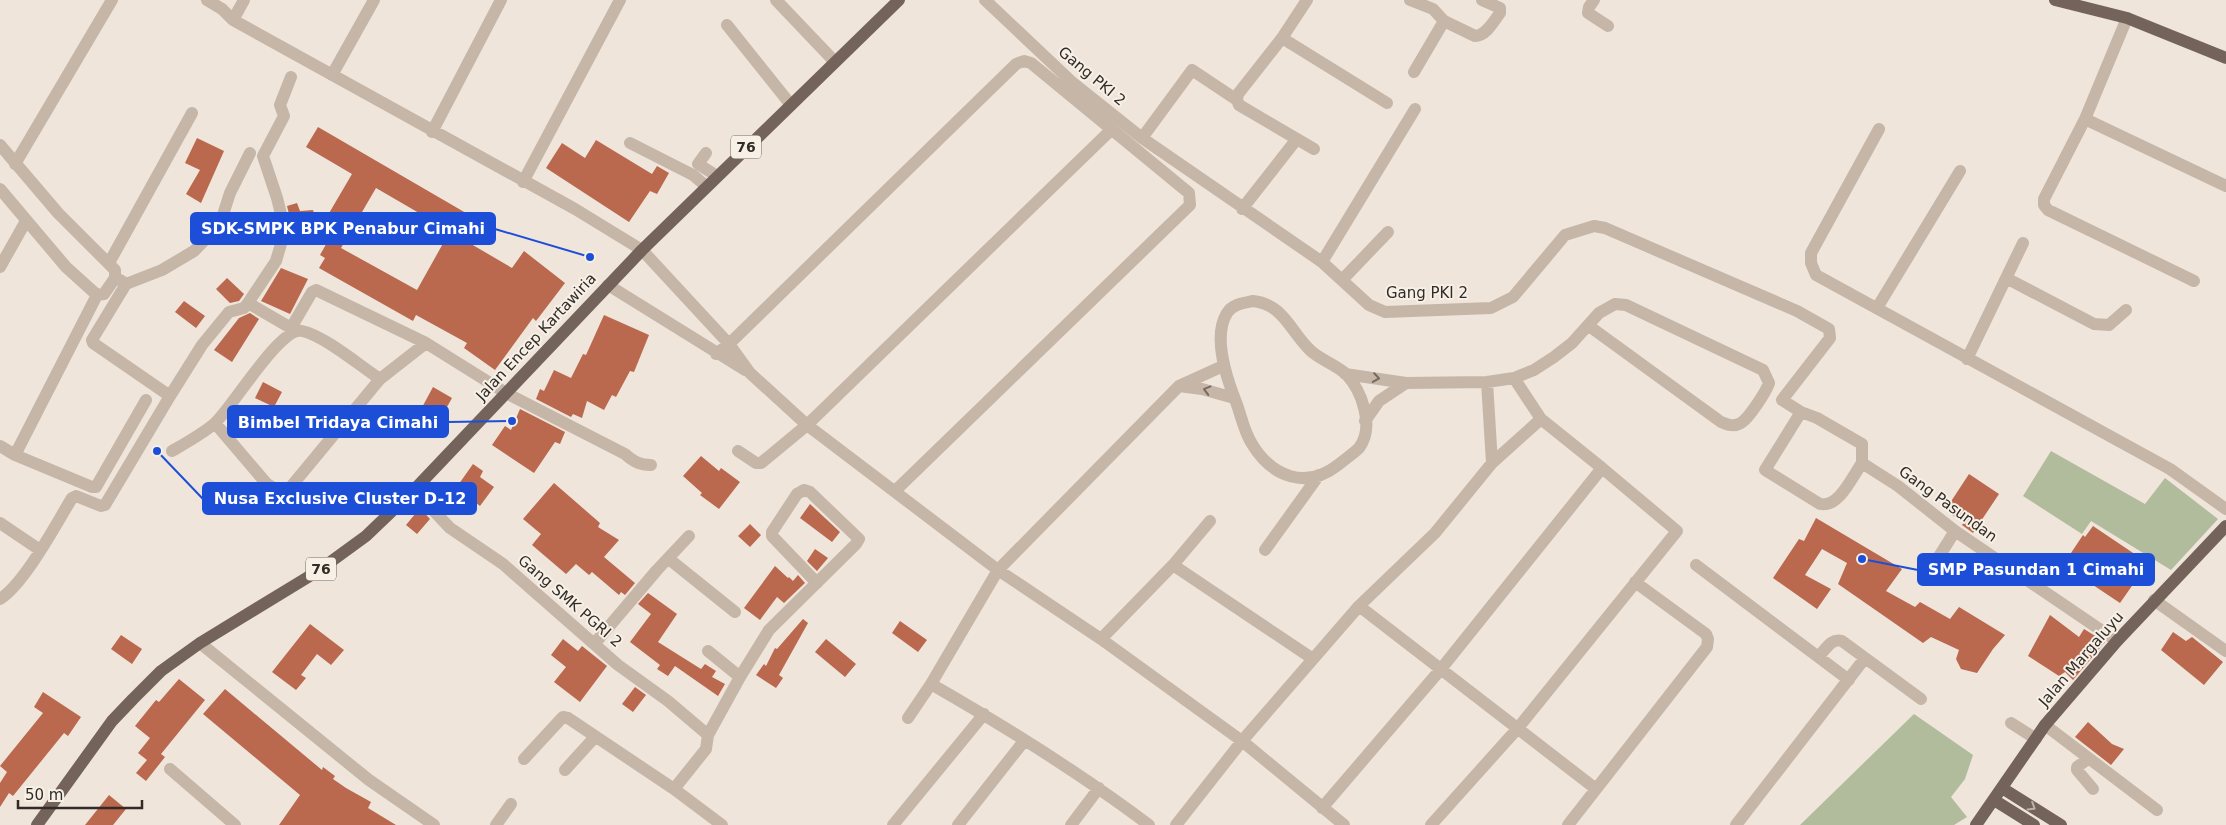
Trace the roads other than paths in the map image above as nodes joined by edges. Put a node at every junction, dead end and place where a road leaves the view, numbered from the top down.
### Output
1 (112, 0) edge
2 (207, 0) edge
3 (244, 0) edge
4 (374, 0) edge
5 (501, 0) edge
6 (620, 0) edge
7 (776, 0) edge
8 (899, 0) edge
9 (985, 0) edge
10 (1307, 0) edge
11 (1410, 0) edge
12 (1482, 0) edge
13 (1594, 0) edge
14 (2055, 0) edge
15 (2128, 18) junction
16 (233, 20) junction
17 (1444, 22) junction
18 (727, 25) dead end
19 (1608, 26) dead end
20 (1282, 38) junction
21 (2226, 58) edge
22 (835, 62) junction
23 (1414, 72) dead end
24 (332, 75) junction
25 (291, 78) dead end
26 (1237, 100) junction
27 (791, 104) junction
28 (1387, 104) dead end
29 (1415, 110) dead end
30 (192, 113) dead end
31 (2085, 119) junction
32 (1879, 129) dead end
33 (1111, 130) junction
34 (432, 132) junction
35 (1142, 138) junction
36 (1296, 140) junction
37 (630, 142) dead end
38 (0, 145) edge
39 (1314, 149) dead end
40 (250, 154) dead end
41 (706, 154) dead end
42 (15, 164) junction
43 (1960, 171) dead end
44 (717, 176) junction
45 (523, 182) junction
46 (706, 186) junction
47 (2226, 186) edge
48 (0, 189) edge
49 (1242, 209) junction
50 (26, 221) junction
51 (1388, 232) dead end
52 (2023, 243) dead end
53 (642, 250) junction
54 (1322, 262) junction
55 (109, 263) junction
56 (0, 267) edge
57 (2006, 278) junction
58 (1342, 280) junction
59 (120, 281) junction
60 (2194, 281) dead end
61 (608, 285) junction
62 (97, 294) junction
63 (248, 303) junction
64 (1877, 308) junction
65 (2126, 310) dead end
66 (1589, 326) junction
67 (426, 343) junction
68 (729, 344) junction
69 (716, 354) junction
70 (1966, 359) junction
71 (1223, 366) junction
72 (750, 373) junction
73 (1345, 374) junction
74 (1514, 378) junction
75 (380, 379) junction
76 (1487, 382) junction
77 (1406, 383) junction
78 (1179, 386) junction
79 (506, 394) junction
80 (170, 396) junction
81 (1234, 398) junction
82 (146, 400) dead end
83 (1801, 412) junction
84 (1541, 419) junction
85 (1365, 420) junction
86 (215, 423) junction
87 (807, 426) junction
88 (0, 446) edge
89 (172, 451) dead end
90 (738, 451) dead end
91 (16, 455) junction
92 (1492, 463) junction
93 (1862, 463) junction
94 (652, 464) dead end
95 (1602, 468) junction
96 (1319, 475) junction
97 (414, 490) junction
98 (895, 491) junction
99 (2226, 509) edge
100 (1210, 521) dead end
101 (0, 522) edge
102 (2226, 526) edge
103 (1955, 531) junction
104 (689, 536) dead end
105 (40, 550) junction
106 (1265, 550) dead end
107 (669, 559) junction
108 (1173, 565) junction
109 (1696, 565) dead end
110 (998, 570) junction
111 (1928, 574) dead end
112 (1635, 582) junction
113 (817, 583) junction
114 (0, 599) edge
115 (2154, 600) junction
116 (1359, 606) junction
117 (735, 612) dead end
118 (1100, 640) junction
119 (2117, 641) junction
120 (200, 643) junction
121 (595, 643) junction
122 (708, 651) dead end
123 (2226, 651) edge
124 (1819, 656) junction
125 (1865, 658) junction
126 (1313, 659) junction
127 (1441, 669) junction
128 (740, 678) junction
129 (1849, 680) junction
130 (931, 684) junction
131 (1921, 699) dead end
132 (984, 714) junction
133 (908, 718) dead end
134 (2011, 723) dead end
135 (2046, 725) junction
136 (1518, 728) junction
137 (708, 735) junction
138 (594, 738) junction
139 (2036, 739) junction
140 (1024, 741) junction
141 (1242, 741) junction
142 (2088, 759) junction
143 (524, 760) dead end
144 (170, 769) dead end
145 (565, 770) dead end
146 (1100, 788) junction
147 (2002, 788) junction
148 (674, 789) junction
149 (1596, 789) junction
150 (2093, 789) dead end
151 (1994, 800) junction
152 (511, 804) dead end
153 (1322, 808) junction
154 (2157, 810) dead end
155 (37, 825) edge
156 (235, 825) edge
157 (434, 825) edge
158 (496, 825) edge
159 (722, 825) edge
160 (892, 825) edge
161 (958, 825) edge
162 (1071, 825) edge
163 (1149, 825) edge
164 (1176, 825) edge
165 (1344, 825) edge
166 (1431, 825) edge
167 (1568, 825) edge
168 (1736, 825) edge
169 (1976, 825) edge
170 (2034, 825) edge
171 (2061, 825) edge

1 - 42 street
2 - 16 street
3 - 16 street
4 - 24 street
5 - 34 street
6 - 45 street
7 - 22 street
8 - 22 main road, Jalan Encep Kartawiria / 76
9 - 35 street, Gang PKI 2
10 - 20 street
11 - 17 street
12 - 17 street
13 - 19 street
14 - 15 main road
15 - 21 main road
15 - 31 street
16 - 24 street
17 - 23 street
18 - 27 street
20 - 26 street
20 - 28 street
22 - 27 main road, Jalan Encep Kartawiria / 76
24 - 34 street
25 - 63 street
26 - 35 street
26 - 36 street
27 - 44 main road, Jalan Encep Kartawiria / 76
29 - 54 street
30 - 55 street
31 - 47 street
31 - 60 street
32 - 64 street
33 - 68 street
33 - 87 street
33 - 98 street
34 - 45 street
35 - 49 street, Gang PKI 2
36 - 39 street
36 - 49 street
37 - 46 street
38 - 42 street
40 - 59 street
41 - 44 street
42 - 55 street
43 - 64 street
44 - 46 main road, Jalan Encep Kartawiria / 76
45 - 53 street
46 - 53 main road, Jalan Encep Kartawiria / 76
48 - 50 street
49 - 54 street, Gang PKI 2
50 - 56 street
50 - 62 street
51 - 58 street
52 - 57 street
53 - 61 main road, Jalan Encep Kartawiria / 76
53 - 68 street
54 - 58 street, Gang PKI 2
55 - 59 street
57 - 65 street
57 - 70 street
58 - 83 street, Gang PKI 2
59 - 62 street
59 - 80 street
61 - 69 street
61 - 79 main road, Jalan Encep Kartawiria / 76
62 - 91 street
63 - 67 street
63 - 80 street
64 - 70 street
66 - 66 street
66 - 74 street
67 - 75 street
67 - 79 street
68 - 69 street
68 - 72 street
69 - 72 street
70 - 99 street
71 - 73 street
71 - 78 street
71 - 81 street
72 - 87 street
73 -> 77 street
73 - 85 street
74 - 76 street
74 - 84 street
75 - 86 street
75 - 86 street
76 - 77 street
76 - 92 street
77 - 85 street
81 -> 78 street
78 - 110 street
79 - 94 street
79 - 97 main road, Jalan Encep Kartawiria / 76
80 - 105 street
81 - 96 street
82 - 91 street
83 - 93 street
83 - 93 street
84 - 92 street
84 - 95 street
85 - 96 street
86 - 89 street
87 - 90 street
87 - 98 street
88 - 91 street
92 - 116 street
93 - 103 street, Gang Pasundan
95 - 112 street
95 - 127 street
96 - 106 street
97 - 120 main road, Jalan Encep Kartawiria / 76
97 - 121 street, Gang SMK PGRI 2
98 - 110 street
100 - 108 street
101 - 105 street
102 - 115 main road, Jalan Margaluyu
103 - 111 street
103 - 119 street, Gang Pasundan
104 - 107 street
105 - 114 street
107 - 117 street
107 - 121 street
108 - 118 street
108 - 126 street
109 - 124 street
110 - 118 street
110 - 130 street
112 - 136 street
112 - 149 street
113 - 113 street
113 - 128 street
115 - 119 main road, Jalan Margaluyu
115 - 123 street
116 - 126 street
116 - 127 street
118 - 141 street
119 - 135 main road, Jalan Margaluyu
120 - 155 main road, Jalan Encep Kartawiria / 76
120 - 157 street
121 - 137 street, Gang SMK PGRI 2
122 - 128 street
124 - 125 street
124 - 129 street
125 - 129 street
125 - 131 street
126 - 141 street
127 - 136 street
127 - 153 street
128 - 137 street
129 - 168 street
130 - 132 street
130 - 133 street
132 - 140 street
132 - 160 street
134 - 139 street
135 - 139 main road, Jalan Margaluyu
135 - 142 street
136 - 149 street
136 - 166 street
137 - 148 street
138 - 143 street
138 - 145 street
138 - 148 street
139 - 147 main road, Jalan Margaluyu
140 - 146 street
140 - 161 street
141 - 153 street
141 - 164 street
142 - 150 street
142 - 154 street
144 - 156 street
146 - 162 street
146 - 163 street
147 - 151 main road, Jalan Margaluyu
147 -> 171 main road
148 - 159 street
149 - 167 street
151 - 169 main road, Jalan Margaluyu
151 - 170 main road
152 - 158 street
153 - 165 street

